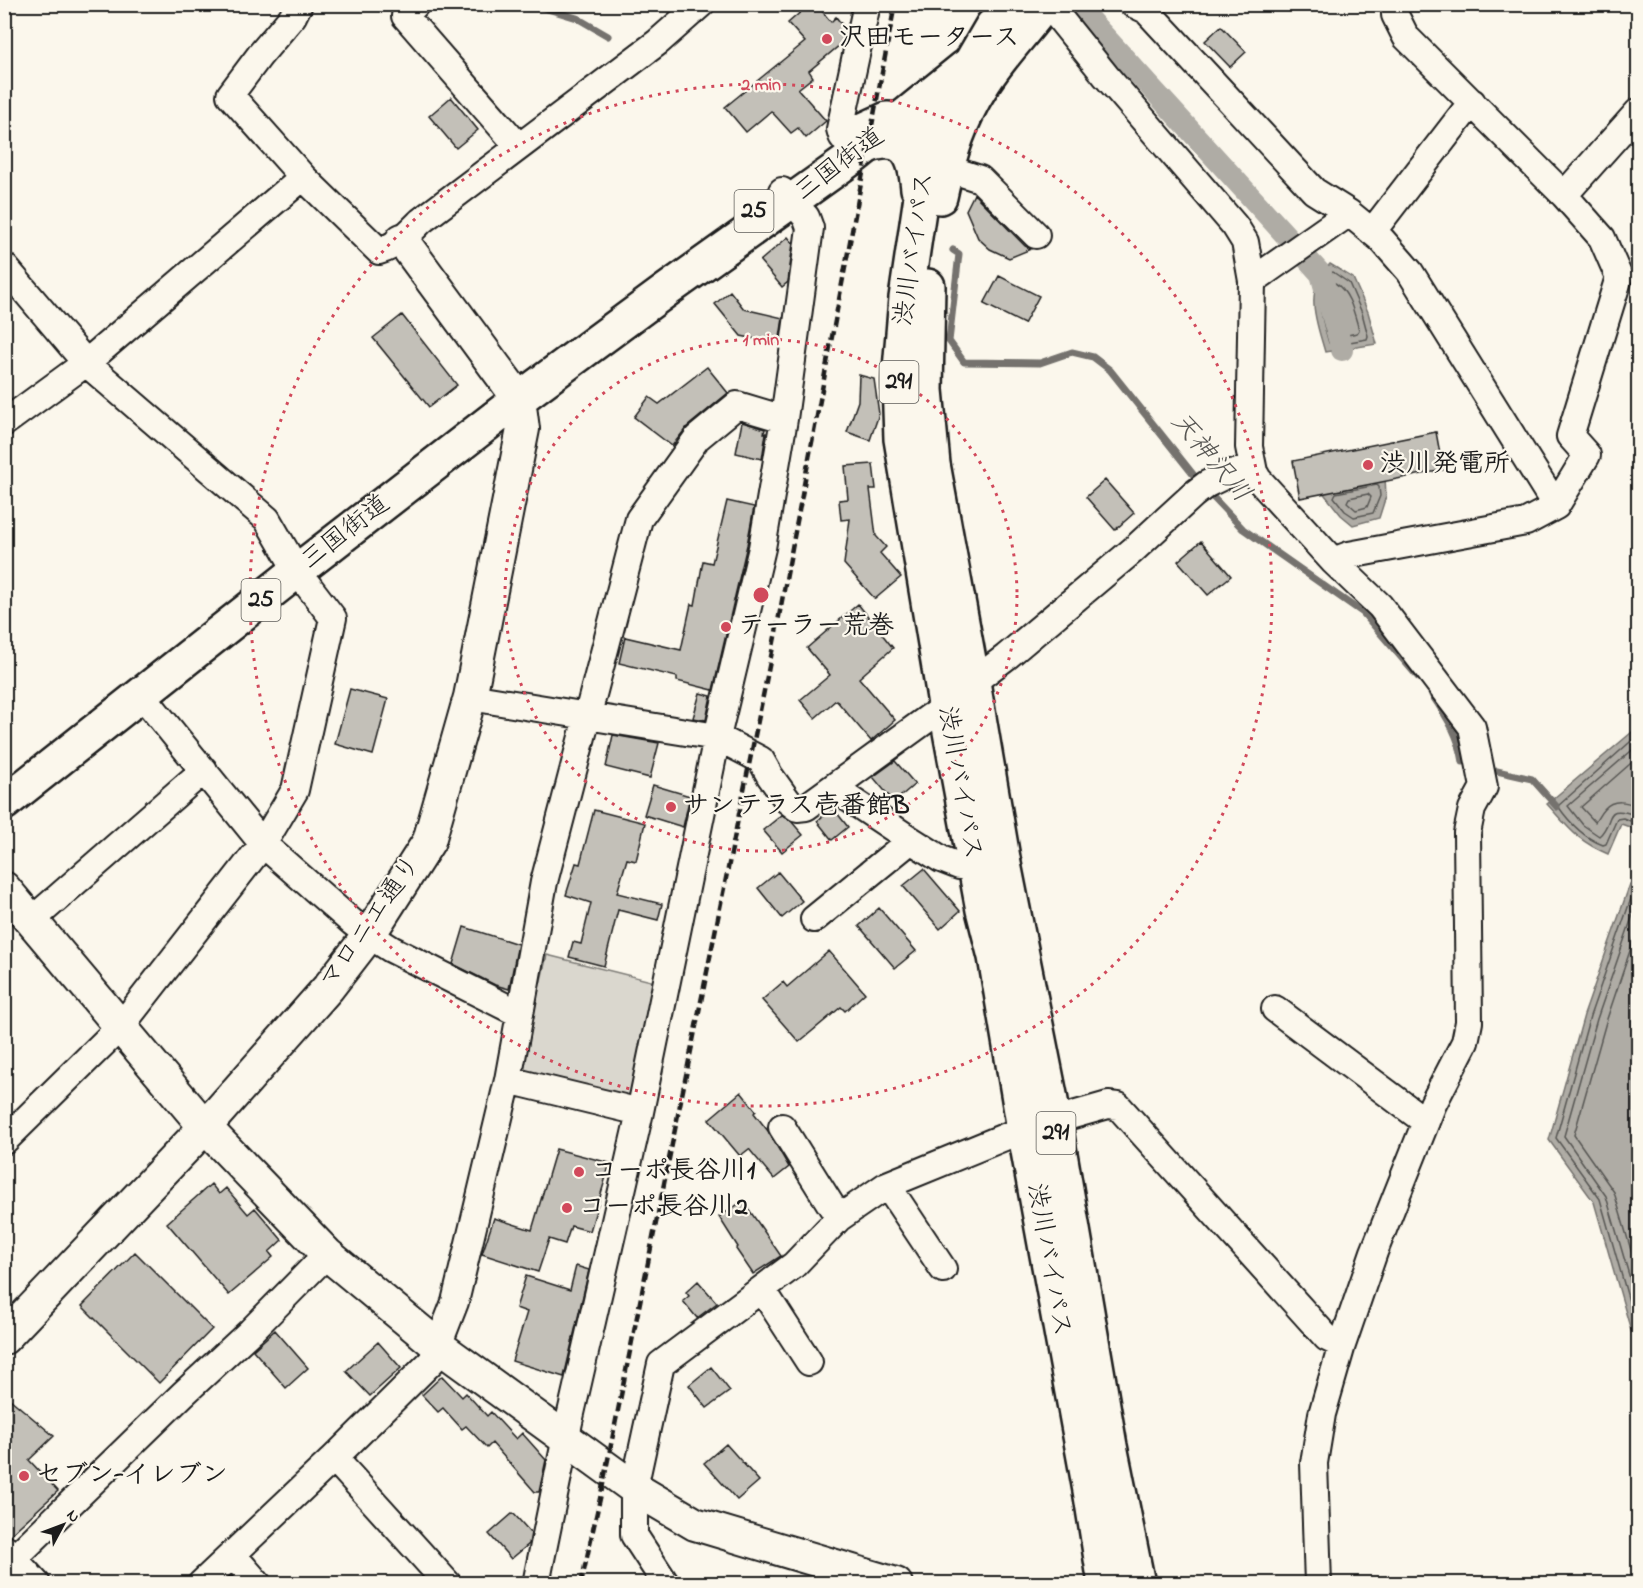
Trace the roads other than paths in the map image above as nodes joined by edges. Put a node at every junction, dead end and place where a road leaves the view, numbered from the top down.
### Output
1 (298, 4) edge
2 (416, 4) edge
3 (700, 4) edge
4 (867, 4) edge
5 (1019, 4) edge
6 (1036, 4) edge
7 (1041, 4) edge
8 (1048, 4) edge
9 (1133, 4) edge
10 (1395, 4) edge
11 (992, 26) junction
12 (971, 62) junction
13 (1472, 102) junction
14 (1638, 112) edge
15 (901, 119) junction
16 (931, 139) junction
17 (859, 144) junction
18 (519, 147) junction
19 (946, 168) junction
20 (303, 177) junction
21 (1564, 195) junction
22 (787, 197) junction
23 (919, 202) junction
24 (1349, 213) junction
25 (1372, 232) junction
26 (1036, 235) dead end
27 (402, 240) junction
28 (4, 266) edge
29 (1252, 281) junction
30 (86, 363) junction
31 (519, 399) junction
32 (784, 419) junction
33 (4, 423) edge
34 (1253, 470) junction
35 (1556, 506) junction
36 (1334, 561) junction
37 (297, 571) junction
38 (973, 682) junction
39 (142, 695) junction
40 (470, 697) junction
41 (946, 710) junction
42 (587, 716) junction
43 (717, 737) junction
44 (204, 770) junction
45 (833, 788) junction
46 (4, 803) edge
47 (911, 840) junction
48 (263, 844) junction
49 (989, 865) junction
50 (4, 888) edge
51 (814, 919) dead end
52 (32, 920) junction
53 (369, 935) junction
54 (1275, 1009) dead end
55 (520, 1014) junction
56 (121, 1026) junction
57 (508, 1080) junction
58 (640, 1112) junction
59 (1426, 1122) junction
60 (1039, 1125) junction
61 (205, 1127) junction
62 (782, 1127) dead end
63 (5, 1138) edge
64 (887, 1185) junction
65 (838, 1218) junction
66 (327, 1254) junction
67 (944, 1269) dead end
68 (762, 1289) junction
69 (4, 1338) edge
70 (437, 1345) junction
71 (1342, 1345) junction
72 (809, 1362) dead end
73 (566, 1438) junction
74 (334, 1458) junction
75 (634, 1488) junction
76 (232, 1554) junction
77 (8, 1558) edge
78 (37, 1584) edge
79 (201, 1584) edge
80 (258, 1584) edge
81 (448, 1584) edge
82 (536, 1584) edge
83 (666, 1584) edge
84 (896, 1584) edge
85 (1105, 1584) edge
86 (1138, 1584) edge
87 (1318, 1584) edge

1 - 20 street
2 - 18 street
3 - 18 street
4 - 17 street
5 - 11 main road, 渋川バイパス / 291
6 - 12 main road, 三国街道 / 25
7 - 19 main road, 渋川バイパス / 291
8 - 29 street
9 - 24 street
10 - 13 street
11 - 12 main road, 渋川バイパス / 291
11 - 17 main road, 三国街道 / 25
12 - 15 main road, 三国街道 / 25
12 - 16 main road, 渋川バイパス / 291
13 - 21 street
13 - 25 street
14 - 21 street
15 - 16 main road
15 - 17 main road, 三国街道 / 25
16 - 19 main road
16 - 23 main road, 渋川バイパス / 291
17 - 22 main road, 三国街道 / 25
17 - 23 main road
18 - 27 street
19 - 26 street
19 - 38 main road, 渋川バイパス / 291
20 - 27 street
20 - 30 street
21 - 35 street
22 - 31 main road, 三国街道 / 25
22 - 32 street
23 - 41 main road, 渋川バイパス / 291
24 - 25 street
24 - 29 street
25 - 35 street
27 - 31 street
28 - 30 street
29 - 34 street
30 - 33 street
30 - 37 street
31 - 37 main road, 三国街道 / 25
31 - 40 street, マロニエ通り
32 - 42 street
32 - 43 street
34 - 36 street
34 - 38 street
35 - 36 street
36 - 59 street
37 - 39 main road, 三国街道 / 25
37 - 48 street
38 - 41 street
38 - 49 main road, 渋川バイパス / 291
39 - 44 street
39 - 46 main road, 三国街道 / 25
40 - 42 street
40 - 53 street, マロニエ通り
41 - 45 street
41 - 49 main road, 渋川バイパス / 291
42 - 43 street
42 - 55 street
43 - 45 street
43 - 58 street
44 - 48 street
44 - 52 street
45 - 47 street
47 - 49 street
47 - 51 street
48 - 53 street
48 - 56 street
49 - 60 main road, 渋川バイパス / 291
50 - 52 street
52 - 56 street
53 - 55 street
53 - 61 street, マロニエ通り
54 - 59 street
55 - 57 street
56 - 61 street
56 - 63 street
57 - 58 street
57 - 70 street
58 - 73 street
59 - 71 street
60 - 64 street
60 - 71 street
60 - 85 main road, 渋川バイパス / 291
60 - 86 main road, 渋川バイパス / 291
61 - 66 street
61 - 69 street, マロニエ通り
62 - 65 street
64 - 65 street
64 - 67 street
65 - 68 street
66 - 70 street
66 - 77 street
68 - 72 street
68 - 75 street
70 - 73 street
70 - 74 street
71 - 87 street
73 - 75 street
73 - 82 street
74 - 76 street
74 - 81 street
75 - 83 street
75 - 84 street
76 - 79 street
76 - 80 street
77 - 78 street

